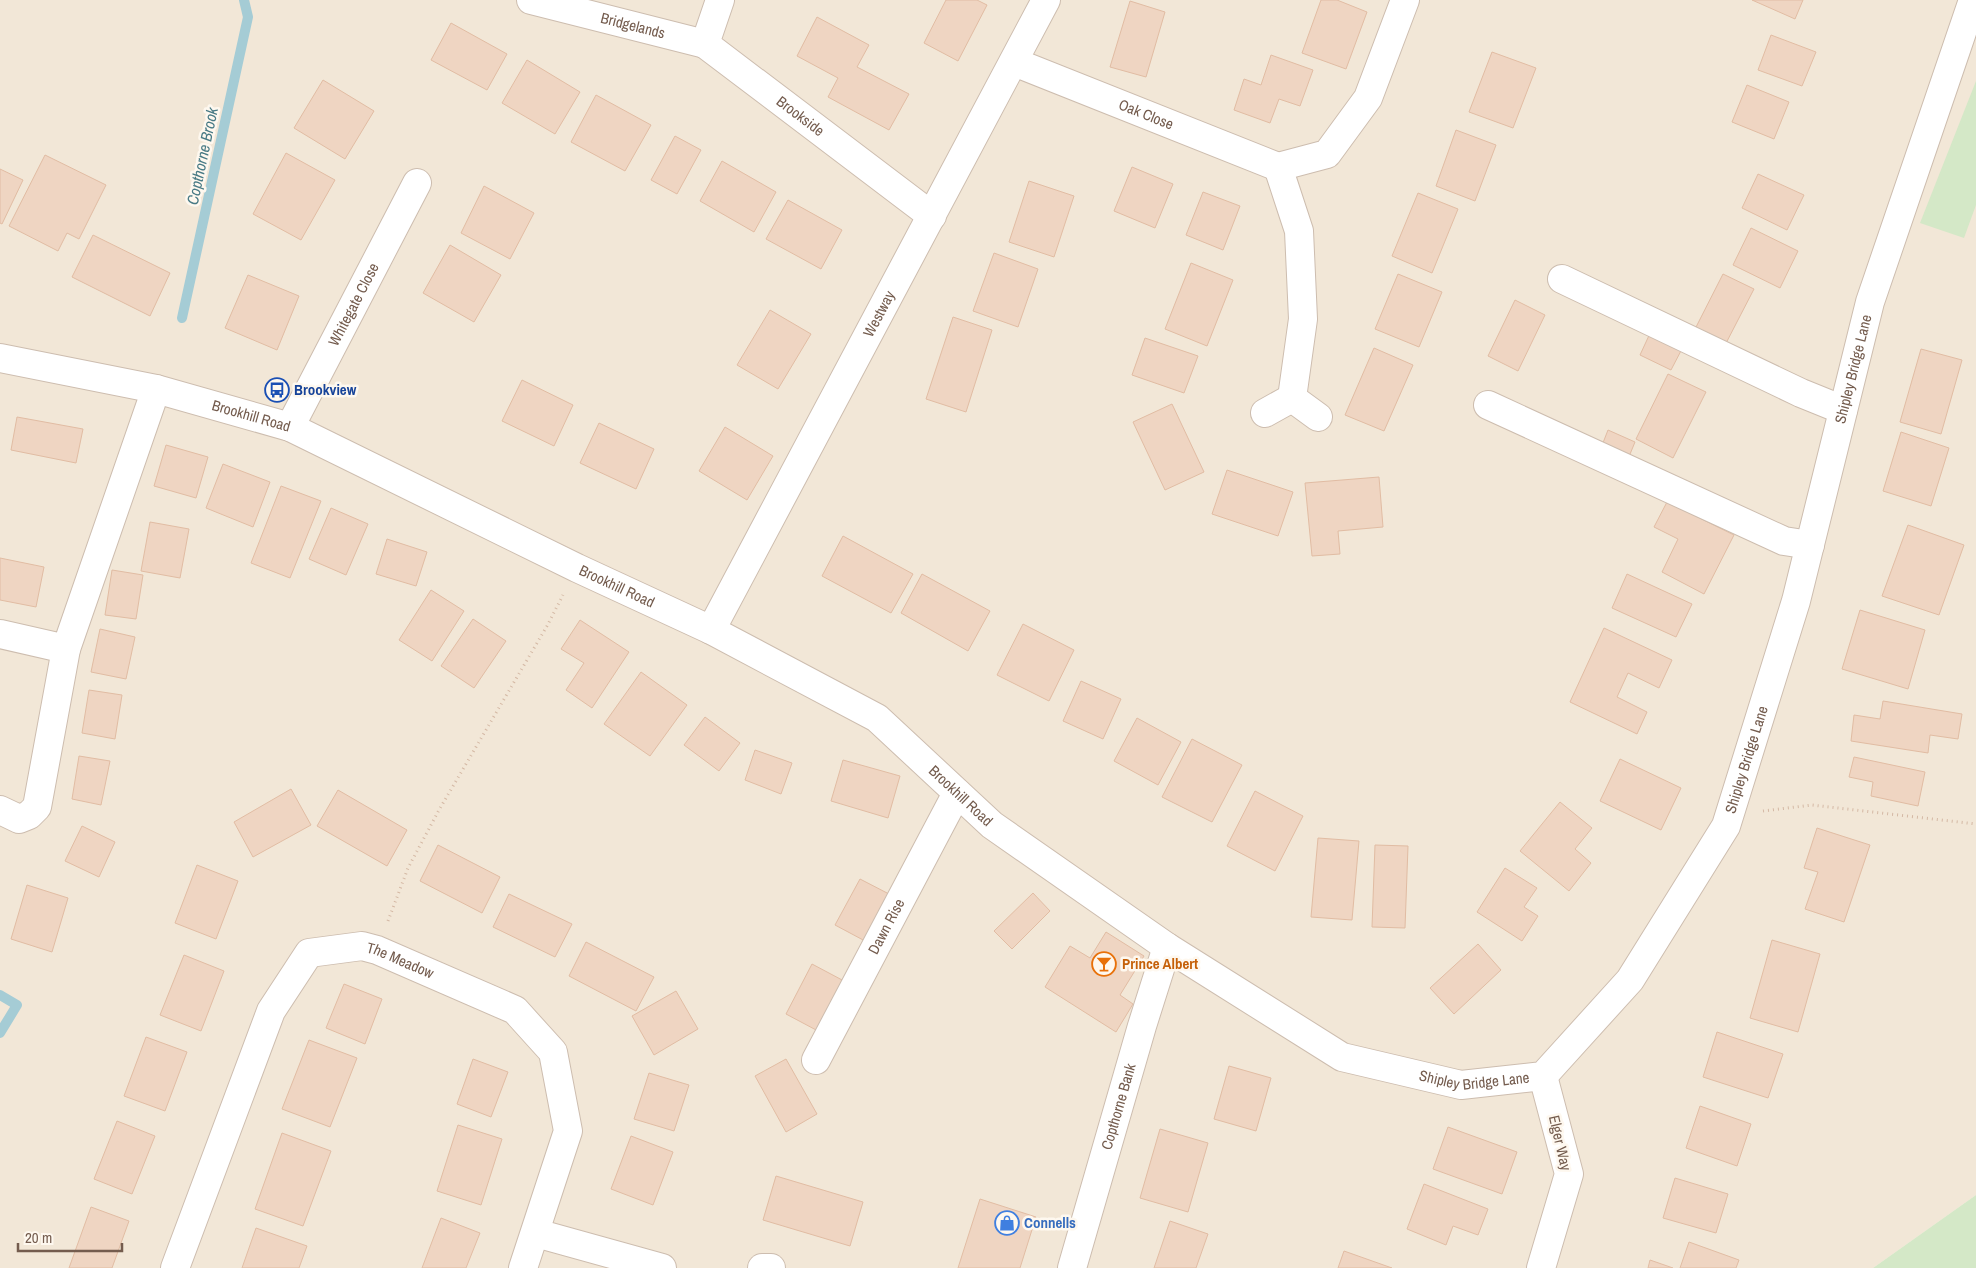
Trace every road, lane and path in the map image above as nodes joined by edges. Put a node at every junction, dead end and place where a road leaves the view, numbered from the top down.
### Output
1 (531, 0) edge
2 (720, 0) edge
3 (1046, 0) edge
4 (1404, 0) edge
5 (1973, 0) edge
6 (705, 44) junction
7 (1014, 62) junction
8 (1278, 167) junction
9 (418, 183) dead end
10 (932, 216) junction
11 (1562, 279) dead end
12 (0, 358) edge
13 (156, 389) junction
14 (1292, 398) junction
15 (1488, 405) dead end
16 (1844, 410) junction
17 (1264, 413) dead end
18 (1318, 417) dead end
19 (290, 427) junction
20 (1810, 545) junction
21 (577, 568) junction
22 (711, 630) junction
23 (0, 634) edge
24 (66, 649) junction
25 (957, 792) junction
26 (0, 810) edge
27 (1730, 814) junction
28 (1976, 824) edge
29 (1167, 947) junction
30 (377, 950) junction
31 (816, 1060) dead end
32 (1543, 1076) junction
33 (536, 1233) junction
34 (175, 1268) edge
35 (523, 1268) edge
36 (662, 1268) edge
37 (762, 1268) edge
38 (771, 1268) edge
39 (1072, 1268) edge
40 (1541, 1268) edge

1 - 6 street, Bridgelands
2 - 6 street
3 - 7 street, Westway
4 - 8 street
5 - 16 street, Shipley Bridge Lane
6 - 10 street, Brookside
7 - 8 street, Oak Close
7 - 10 street, Westway
8 - 14 street
9 - 19 street, Whitegate Close
10 - 22 street, Westway
11 - 16 street
12 - 13 street, Brookhill Road
13 - 19 street, Brookhill Road
13 - 24 street
14 - 17 street
14 - 18 street
15 - 20 street
16 - 20 street, Shipley Bridge Lane
19 - 21 street, Brookhill Road
20 - 27 street, Shipley Bridge Lane
21 - 22 street, Brookhill Road
21 - 30 path
22 - 25 street, Brookhill Road
23 - 24 street
24 - 26 street
25 - 29 street, Brookhill Road
25 - 31 street, Dawn Rise
27 - 28 path
27 - 32 street, Shipley Bridge Lane
29 - 32 street, Shipley Bridge Lane
29 - 39 street, Copthorne Bank
30 - 33 street, The Meadow
30 - 34 street, The Meadow
32 - 40 street, Elger Way
33 - 35 street, The Meadow
33 - 36 street
37 - 38 street

